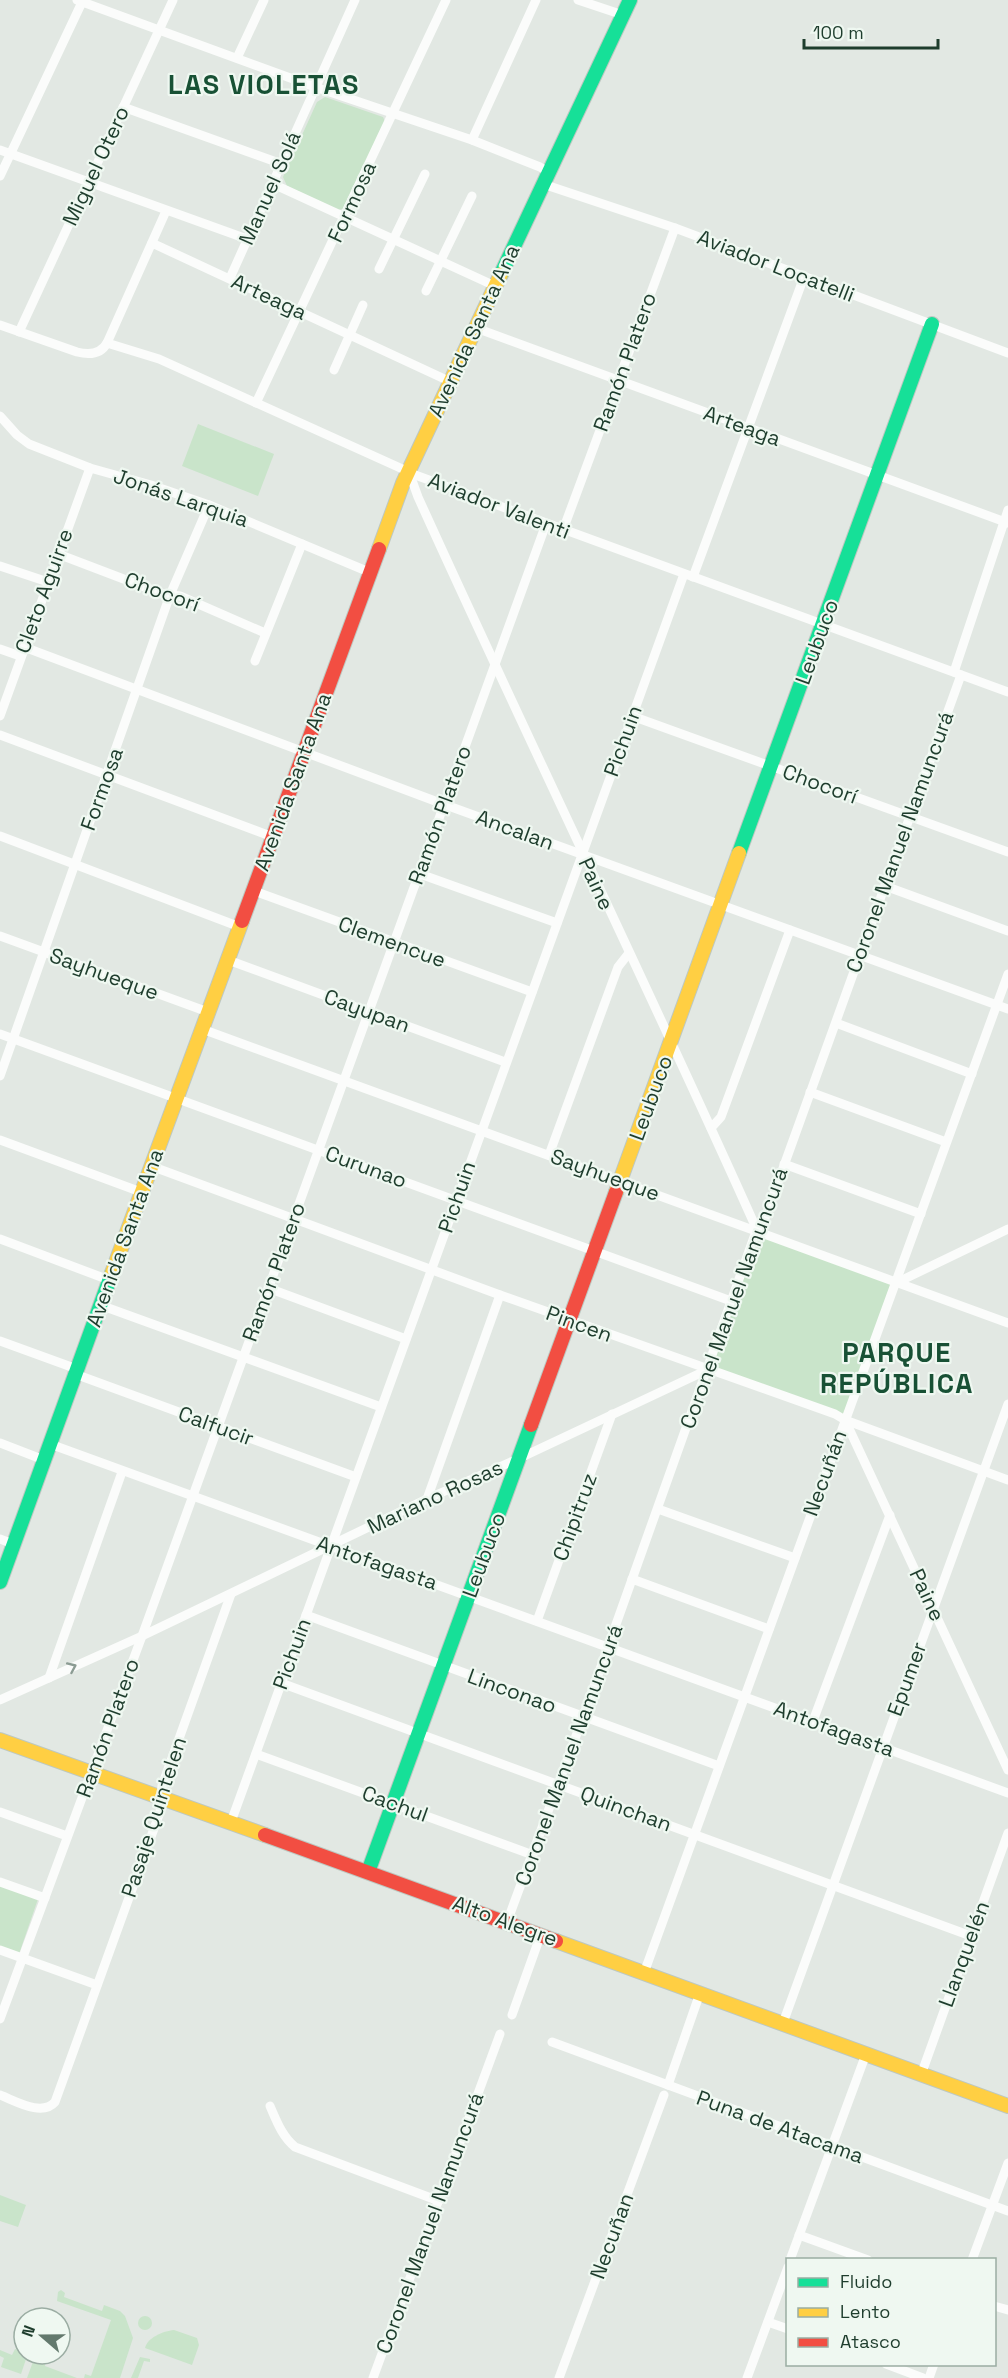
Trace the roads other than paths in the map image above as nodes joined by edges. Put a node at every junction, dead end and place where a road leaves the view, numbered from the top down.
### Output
1 (173, 0) edge
2 (264, 0) edge
3 (356, 0) edge
4 (446, 0) edge
5 (536, 0) edge
6 (578, 0) edge
7 (630, 0) edge
8 (81, 1) edge
9 (623, 15) junction
10 (159, 30) junction
11 (237, 58) junction
12 (315, 87) junction
13 (123, 108) junction
14 (393, 114) junction
15 (472, 140) junction
16 (0, 150) edge
17 (10, 153) junction
18 (282, 164) junction
19 (424, 174) dead end
20 (0, 176) edge
21 (545, 178) junction
22 (88, 182) junction
23 (273, 184) junction
24 (472, 196) dead end
25 (166, 211) junction
26 (345, 218) junction
27 (675, 228) junction
28 (247, 239) junction
29 (393, 240) junction
30 (152, 243) junction
31 (441, 261) junction
32 (379, 269) dead end
33 (804, 277) junction
34 (230, 278) junction
35 (495, 286) junction
36 (426, 291) dead end
37 (363, 305) dead end
38 (300, 312) junction
39 (932, 324) junction
40 (0, 326) edge
41 (476, 328) junction
42 (19, 332) junction
43 (350, 335) junction
44 (107, 342) junction
45 (1008, 353) edge
46 (334, 370) dead end
47 (618, 380) junction
48 (451, 382) junction
49 (256, 403) junction
50 (0, 416) edge
51 (748, 428) junction
52 (90, 468) junction
53 (408, 471) junction
54 (877, 475) junction
55 (209, 505) junction
56 (1008, 510) edge
57 (1006, 523) edge
58 (546, 524) junction
59 (563, 530) junction
60 (302, 544) junction
61 (58, 554) junction
62 (0, 566) edge
63 (369, 572) junction
64 (689, 576) junction
65 (48, 582) junction
66 (170, 595) junction
67 (824, 625) junction
68 (265, 633) junction
69 (0, 649) edge
70 (22, 652) junction
71 (255, 661) dead end
72 (494, 665) junction
73 (958, 674) junction
74 (137, 688) junction
75 (1008, 692) edge
76 (0, 716) edge
77 (632, 716) junction
78 (0, 735) edge
79 (303, 751) junction
80 (771, 767) junction
81 (107, 776) junction
82 (443, 804) junction
83 (909, 816) junction
84 (0, 836) edge
85 (273, 837) junction
86 (1008, 852) edge
87 (582, 854) junction
88 (75, 864) junction
89 (420, 874) junction
90 (885, 886) junction
91 (254, 891) junction
92 (721, 905) junction
93 (557, 923) junction
94 (240, 927) junction
95 (790, 930) junction
96 (1008, 931) edge
97 (0, 936) edge
98 (394, 944) junction
99 (44, 951) junction
100 (628, 952) junction
101 (859, 955) junction
102 (228, 960) junction
103 (1008, 974) edge
104 (532, 992) junction
105 (997, 1005) junction
106 (1008, 1009) edge
107 (368, 1011) junction
108 (208, 1012) junction
109 (836, 1023) junction
110 (202, 1029) junction
111 (0, 1034) edge
112 (14, 1038) junction
113 (671, 1044) junction
114 (506, 1062) junction
115 (972, 1074) junction
116 (0, 1076) edge
117 (344, 1081) junction
118 (810, 1092) junction
119 (176, 1098) junction
120 (711, 1128) junction
121 (481, 1130) junction
122 (0, 1140) edge
123 (946, 1142) junction
124 (318, 1150) junction
125 (549, 1155) junction
126 (784, 1164) junction
127 (151, 1166) junction
128 (620, 1181) junction
129 (141, 1192) junction
130 (456, 1200) junction
131 (921, 1214) junction
132 (293, 1219) junction
133 (1008, 1229) edge
134 (757, 1230) junction
135 (0, 1239) edge
136 (596, 1251) junction
137 (431, 1270) junction
138 (109, 1280) junction
139 (896, 1283) junction
140 (268, 1288) junction
141 (500, 1295) junction
142 (731, 1301) junction
143 (100, 1305) junction
144 (570, 1321) junction
145 (1008, 1323) edge
146 (406, 1339) junction
147 (0, 1341) edge
148 (242, 1357) junction
149 (707, 1370) junction
150 (76, 1372) junction
151 (1008, 1404) edge
152 (381, 1407) junction
153 (612, 1414) junction
154 (845, 1420) junction
155 (217, 1427) junction
156 (0, 1443) edge
157 (50, 1444) junction
158 (520, 1458) junction
159 (44, 1460) junction
160 (983, 1471) junction
161 (122, 1472) junction
162 (356, 1477) junction
163 (1008, 1479) edge
164 (192, 1497) junction
165 (427, 1499) junction
166 (658, 1509) junction
167 (890, 1515) junction
168 (7, 1541) edge
169 (330, 1547) junction
170 (795, 1558) junction
171 (632, 1579) junction
172 (0, 1582) edge
173 (231, 1594) junction
174 (470, 1596) junction
175 (934, 1608) junction
176 (306, 1615) junction
177 (537, 1621) junction
178 (769, 1629) junction
179 (142, 1635) junction
180 (608, 1647) junction
181 (444, 1666) junction
182 (49, 1678) junction
183 (282, 1683) junction
184 (745, 1696) junction
185 (0, 1700) edge
186 (583, 1717) junction
187 (813, 1721) junction
188 (419, 1734) junction
189 (0, 1740) edge
190 (883, 1747) junction
191 (256, 1754) junction
192 (719, 1766) junction
193 (1008, 1770) edge
194 (91, 1772) junction
195 (558, 1785) junction
196 (1008, 1793) edge
197 (161, 1797) junction
198 (393, 1803) junction
199 (0, 1812) edge
200 (231, 1822) junction
201 (1008, 1833) edge
202 (695, 1834) junction
203 (67, 1836) junction
204 (533, 1855) junction
205 (368, 1872) junction
206 (0, 1882) edge
207 (833, 1884) junction
208 (45, 1898) junction
209 (507, 1922) junction
210 (541, 1935) junction
211 (971, 1936) junction
212 (0, 1950) edge
213 (23, 1958) junction
214 (644, 1972) junction
215 (97, 1985) junction
216 (700, 1993) junction
217 (512, 2015) dead end
218 (0, 2019) edge
219 (783, 2023) junction
220 (500, 2034) dead end
221 (552, 2042) dead end
222 (866, 2054) junction
223 (921, 2074) junction
224 (668, 2085) junction
225 (664, 2095) dead end
226 (0, 2096) edge
227 (270, 2106) dead end
228 (1008, 2106) edge
229 (832, 2146) junction
230 (1008, 2163) edge
231 (439, 2201) junction
232 (992, 2206) junction
233 (1008, 2211) edge
234 (800, 2235) junction
235 (790, 2258) edge
236 (861, 2258) edge
237 (972, 2258) edge
238 (786, 2272) edge
239 (768, 2322) junction
240 (786, 2328) edge
241 (891, 2366) edge
242 (373, 2378) edge
243 (559, 2378) edge
244 (747, 2378) edge
245 (923, 2378) edge

1 - 10 street, Miguel Otero
2 - 11 street
3 - 12 street, Manuel Solá
4 - 14 street, Formosa
5 - 15 street
6 - 9 street
7 - 9 main road, Avenida Santa Ana
8 - 10 street, Aviador Locatelli
8 - 17 street
9 - 21 main road, Avenida Santa Ana
10 - 11 street, Aviador Locatelli
10 - 13 street, Miguel Otero
11 - 12 street, Aviador Locatelli
12 - 14 street, Aviador Locatelli
12 - 18 street, Manuel Solá
13 - 18 street
13 - 22 street, Miguel Otero
14 - 15 street, Aviador Locatelli
14 - 26 street, Formosa
15 - 21 street, Aviador Locatelli
16 - 17 street, Arteaga
17 - 20 street
17 - 22 street, Arteaga
18 - 23 street, Manuel Solá
19 - 29 street
21 - 27 street, Aviador Locatelli
21 - 35 main road, Avenida Santa Ana
22 - 25 street, Arteaga
22 - 42 street, Miguel Otero
23 - 26 street
23 - 28 street, Manuel Solá
24 - 31 street
25 - 28 street, Arteaga
25 - 30 street
26 - 29 street
26 - 38 street, Formosa
27 - 33 street, Aviador Locatelli
27 - 47 street, Ramón Platero
28 - 34 street, Manuel Solá
29 - 31 street
29 - 32 street
30 - 34 street, Arteaga
30 - 44 street
31 - 35 street
31 - 36 street
33 - 39 street, Aviador Locatelli
33 - 51 street, Pichuin
34 - 38 street, Arteaga
35 - 41 main road, Avenida Santa Ana
37 - 43 street
38 - 43 street, Arteaga
38 - 49 street, Formosa
39 - 45 street, Aviador Locatelli
39 - 54 main road, Leubuco
40 - 42 street
41 - 47 street, Arteaga
41 - 48 main road, Avenida Santa Ana
42 - 44 street
43 - 46 street
43 - 48 street, Arteaga
44 - 49 street, Aviador Valenti
47 - 51 street, Arteaga
47 - 59 street, Ramón Platero
48 - 53 main road, Avenida Santa Ana
49 - 53 street, Aviador Valenti
50 - 52 street, Jonás Larquia
51 - 54 street, Arteaga
51 - 64 street, Pichuin
52 - 55 street, Jonás Larquia
52 - 61 street, Cleto Aguirre
53 - 58 street, Aviador Valenti
53 - 63 main road, Avenida Santa Ana
53 - 72 street, Paine
54 - 57 street, Arteaga
54 - 67 main road, Leubuco
55 - 60 street, Jonás Larquia
55 - 66 street, Formosa
56 - 57 street, Coronel Manuel Namuncurá
57 - 73 street, Coronel Manuel Namuncurá
58 - 59 street, Aviador Valenti
58 - 72 street, Ramón Platero
59 - 64 street, Aviador Valenti
60 - 63 street, Jonás Larquia
60 - 68 street
61 - 65 street, Cleto Aguirre
61 - 66 street, Chocorí
62 - 65 street
63 - 79 main road, Avenida Santa Ana
64 - 67 street, Aviador Valenti
64 - 77 street, Pichuin
65 - 70 street, Cleto Aguirre
66 - 68 street, Chocorí
66 - 74 street, Formosa
67 - 73 street, Aviador Valenti
67 - 80 main road, Leubuco
68 - 71 street
69 - 70 street, Ancalan
70 - 74 street, Ancalan
70 - 76 street, Cleto Aguirre
72 - 82 street, Ramón Platero
72 - 87 street, Paine
73 - 75 street, Aviador Valenti
73 - 83 street, Coronel Manuel Namuncurá
74 - 79 street, Ancalan
74 - 81 street, Formosa
77 - 80 street, Chocorí
77 - 87 street, Pichuin
78 - 81 street
79 - 82 street, Ancalan
79 - 85 main road, Avenida Santa Ana
80 - 83 street, Chocorí
80 - 92 main road, Leubuco
81 - 85 street
81 - 88 street, Formosa
82 - 87 street, Ancalan
82 - 89 street, Ramón Platero
83 - 86 street, Chocorí
83 - 90 street, Coronel Manuel Namuncurá
84 - 88 street
85 - 91 main road, Avenida Santa Ana
87 - 92 street, Ancalan
87 - 93 street, Pichuin
87 - 100 street, Paine
88 - 94 street
88 - 99 street, Formosa
89 - 93 street
89 - 98 street, Ramón Platero
90 - 96 street
90 - 101 street, Coronel Manuel Namuncurá
91 - 94 main road, Avenida Santa Ana
91 - 98 street, Clemencue
92 - 95 street, Ancalan
92 - 113 main road, Leubuco
93 - 104 street, Pichuin
94 - 102 main road, Avenida Santa Ana
95 - 101 street, Ancalan
95 - 120 street
97 - 99 street, Sayhueque
98 - 104 street, Clemencue
98 - 107 street, Ramón Platero
99 - 108 street, Sayhueque
99 - 112 street, Formosa
100 - 113 street, Paine
100 - 125 street
101 - 105 street, Ancalan
101 - 109 street, Coronel Manuel Namuncurá
102 - 107 street, Cayupan
102 - 108 main road, Avenida Santa Ana
103 - 105 street, Necuñán
104 - 114 street, Pichuin
105 - 106 street, Ancalan
105 - 115 street, Necuñán
107 - 114 street, Cayupan
107 - 117 street, Ramón Platero
108 - 110 main road, Avenida Santa Ana
109 - 115 street
109 - 118 street, Coronel Manuel Namuncurá
110 - 117 street, Sayhueque
110 - 119 main road, Avenida Santa Ana
111 - 112 street, Curunao
112 - 116 street, Formosa
112 - 119 street, Curunao
113 - 120 street, Paine
113 - 128 main road, Leubuco
114 - 121 street, Pichuin
115 - 123 street, Necuñán
117 - 121 street, Sayhueque
117 - 124 street, Ramón Platero
118 - 123 street
118 - 126 street, Coronel Manuel Namuncurá
119 - 124 street, Curunao
119 - 127 main road, Avenida Santa Ana
120 - 134 street, Paine
121 - 125 street, Sayhueque
121 - 130 street, Pichuin
122 - 129 street
123 - 131 street, Necuñán
124 - 130 street, Curunao
124 - 132 street, Ramón Platero
125 - 128 street, Sayhueque
126 - 131 street
126 - 134 street, Coronel Manuel Namuncurá
127 - 129 main road, Avenida Santa Ana
127 - 132 street, Pincen
128 - 134 street, Sayhueque
128 - 136 main road, Leubuco
129 - 138 main road, Avenida Santa Ana
130 - 136 street, Curunao
130 - 137 street, Pichuin
131 - 139 street, Necuñán
132 - 137 street, Pincen
132 - 140 street, Ramón Platero
133 - 139 street
134 - 139 street, Sayhueque
134 - 142 street, Coronel Manuel Namuncurá
135 - 138 street
136 - 142 street, Curunao
136 - 144 main road, Leubuco
137 - 141 street, Pincen
137 - 146 street, Pichuin
138 - 143 main road, Avenida Santa Ana
139 - 145 street, Sayhueque
139 - 154 street, Necuñán
140 - 146 street
140 - 148 street, Ramón Platero
141 - 144 street, Pincen
141 - 165 street
142 - 149 street, Coronel Manuel Namuncurá
143 - 148 street
143 - 150 main road, Avenida Santa Ana
144 - 149 street, Pincen
144 - 158 main road, Leubuco
146 - 152 street, Pichuin
147 - 150 street, Calfucir
148 - 152 street
148 - 155 street, Ramón Platero
149 - 153 street, Mariano Rosas
149 - 154 street, Pincen
149 - 166 street, Coronel Manuel Namuncurá
150 - 155 street, Calfucir
150 - 157 main road, Avenida Santa Ana
151 - 160 street, Epumer
152 - 162 street, Pichuin
153 - 158 street, Mariano Rosas
153 - 177 street, Chipitruz
154 - 160 street, Pincen
154 - 167 street, Paine
154 - 170 street, Necuñán
155 - 162 street, Calfucir
155 - 164 street, Ramón Platero
156 - 159 street
157 - 159 main road, Avenida Santa Ana
157 - 161 street, Antofagasta
158 - 165 street, Mariano Rosas
158 - 174 main road, Leubuco
159 - 168 main road, Avenida Santa Ana
160 - 163 street, Pincen
160 - 175 street, Epumer
161 - 164 street, Antofagasta
161 - 182 street
162 - 169 street, Pichuin
164 - 169 street, Antofagasta
164 - 179 street, Ramón Platero
165 - 169 street, Mariano Rosas
166 - 170 street
166 - 171 street, Coronel Manuel Namuncurá
167 - 175 street, Paine
167 - 187 street
168 - 172 main road, Avenida Santa Ana
169 - 173 street, Mariano Rosas
169 - 174 street, Antofagasta
169 - 176 street, Pichuin
170 - 178 street, Necuñán
171 - 178 street
171 - 180 street, Coronel Manuel Namuncurá
173 - 179 street, Mariano Rosas
173 - 197 street, Pasaje Quintelen
174 - 177 street, Antofagasta
174 - 181 main road, Leubuco
175 - 190 street, Epumer
175 - 193 street, Paine
176 - 181 street, Linconao
176 - 183 street, Pichuin
177 - 180 street, Antofagasta
178 - 184 street, Necuñán
182 -> 179 street, Mariano Rosas
179 - 194 street, Ramón Platero
180 - 184 street, Antofagasta
180 - 186 street, Coronel Manuel Namuncurá
181 - 186 street, Linconao
181 - 188 main road, Leubuco
182 - 185 street, Mariano Rosas
183 - 188 street, Quinchan
183 - 191 street, Pichuin
184 - 187 street, Antofagasta
184 - 192 street, Necuñán
186 - 192 street, Linconao
186 - 195 street, Coronel Manuel Namuncurá
187 - 190 street, Antofagasta
188 - 195 street, Quinchan
188 - 198 main road, Leubuco
189 - 194 main road, Alto Alegre
190 - 196 street, Antofagasta
190 - 207 street, Epumer
191 - 198 street, Cachul
191 - 200 street, Pichuin
192 - 202 street, Necuñán
194 - 197 main road, Alto Alegre
194 - 203 street, Ramón Platero
195 - 202 street, Quinchan
195 - 204 street, Coronel Manuel Namuncurá
197 - 200 main road, Alto Alegre
197 - 215 street, Pasaje Quintelen
198 - 204 street, Cachul
198 - 205 main road, Leubuco
199 - 203 street
200 - 205 main road, Alto Alegre
201 - 211 street, Llanquelén
202 - 207 street, Quinchan
202 - 214 street, Necuñán
203 - 208 street, Ramón Platero
204 - 209 street, Coronel Manuel Namuncurá
205 - 209 main road, Alto Alegre
206 - 208 street
207 - 211 street, Quinchan
207 - 219 street, Epumer
208 - 213 street, Ramón Platero
209 - 210 main road, Alto Alegre
210 - 214 main road, Alto Alegre
210 - 217 street
211 - 223 street, Llanquelén
212 - 213 street
213 - 215 street
213 - 218 street, Ramón Platero
214 - 216 main road, Alto Alegre
215 - 226 street, Pasaje Quintelen
216 - 219 main road, Alto Alegre
216 - 224 street
219 - 222 main road, Alto Alegre
220 - 231 street, Coronel Manuel Namuncurá
221 - 224 street, Puna de Atacama
222 - 223 main road, Alto Alegre
222 - 229 street
223 - 228 main road, Alto Alegre
224 - 229 street, Puna de Atacama
225 - 243 street, Necuñan
227 - 231 street
229 - 232 street, Puna de Atacama
229 - 234 street
230 - 232 street
231 - 242 street, Coronel Manuel Namuncurá
232 - 233 street, Puna de Atacama
232 - 237 street
234 - 235 street
234 - 236 street
238 - 239 street
239 - 240 street
239 - 244 street
241 - 245 street

